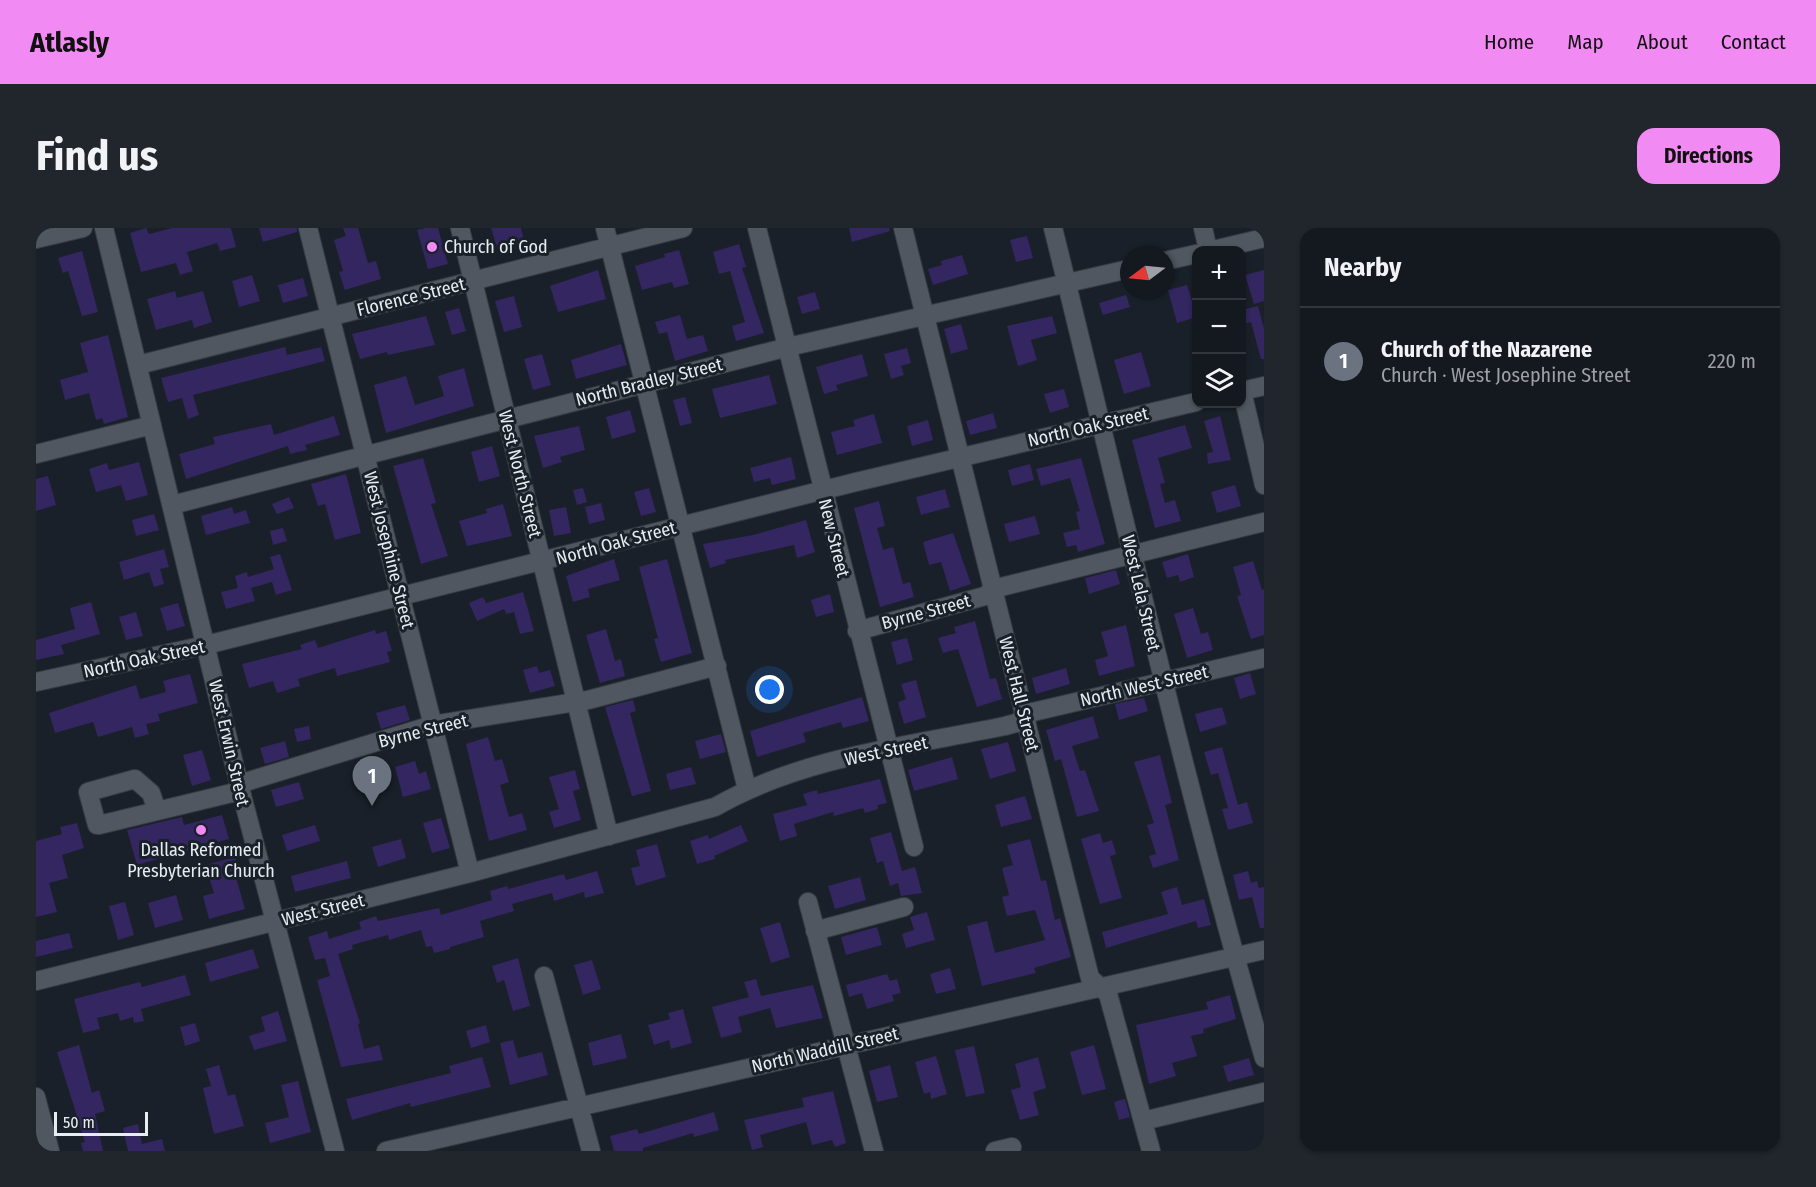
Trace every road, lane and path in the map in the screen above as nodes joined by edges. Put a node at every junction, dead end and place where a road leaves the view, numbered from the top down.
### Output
1 (83, 228) edge
2 (104, 228) edge
3 (308, 228) edge
4 (460, 228) edge
5 (605, 228) edge
6 (683, 228) edge
7 (757, 228) edge
8 (903, 228) edge
9 (1053, 228) edge
10 (1203, 228) edge
11 (1264, 238) edge
12 (36, 239) edge
13 (610, 246) junction
14 (1207, 246) edge
15 (1230, 246) edge
16 (1192, 255) edge
17 (1174, 259) edge
18 (1120, 271) edge
19 (472, 281) junction
20 (1066, 283) junction
21 (924, 314) junction
22 (330, 317) junction
23 (788, 347) junction
24 (138, 365) junction
25 (645, 383) junction
26 (1264, 386) edge
27 (1246, 390) edge
28 (1192, 403) edge
29 (1246, 408) edge
30 (507, 418) junction
31 (1102, 424) junction
32 (152, 425) junction
33 (365, 453) junction
34 (36, 454) edge
35 (960, 457) junction
36 (1264, 485) edge
37 (822, 491) junction
38 (172, 505) junction
39 (1264, 522) edge
40 (682, 525) junction
41 (1131, 554) junction
42 (543, 562) junction
43 (993, 589) junction
44 (400, 596) junction
45 (857, 631) junction
46 (206, 645) junction
47 (1264, 658) edge
48 (717, 666) junction
49 (1162, 681) junction
50 (36, 682) edge
51 (575, 702) junction
52 (1025, 718) junction
53 (432, 725) junction
54 (888, 750) junction
55 (239, 788) junction
56 (747, 789) junction
57 (157, 811) dead end
58 (609, 836) junction
59 (914, 847) dead end
60 (470, 873) junction
61 (807, 902) dead end
62 (904, 907) dead end
63 (275, 922) junction
64 (815, 931) junction
65 (1264, 950) edge
66 (1234, 956) junction
67 (544, 976) dead end
68 (36, 981) edge
69 (1099, 986) junction
70 (845, 1046) junction
71 (1264, 1058) edge
72 (1264, 1092) edge
73 (36, 1098) edge
74 (579, 1106) junction
75 (1143, 1121) junction
76 (50, 1151) edge
77 (335, 1151) edge
78 (386, 1151) edge
79 (591, 1151) edge
80 (874, 1151) edge
81 (1151, 1151) edge

1 - 12 street
2 - 24 street, West Erwin Street
3 - 22 street, West Josephine Street
4 - 19 street, West North Street
5 - 13 street
6 - 13 street, Florence Street
7 - 23 street, New Street
8 - 21 street, West Hall Street
9 - 20 street, West Lela Street
10 - 14 street
11 - 15 street
13 - 19 street, Florence Street
13 - 25 street
16 - 17 street
18 - 20 street, North Bradley Street
19 - 22 street, Florence Street
19 - 30 street, West North Street
20 - 21 street, North Bradley Street
20 - 31 street, West Lela Street
21 - 23 street, North Bradley Street
21 - 35 street, West Hall Street
22 - 24 street, Florence Street
22 - 33 street, West Josephine Street
23 - 25 street, North Bradley Street
23 - 37 street, New Street
24 - 32 street, West Erwin Street
25 - 30 street, North Bradley Street
25 - 40 street
26 - 27 street
28 - 31 street, North Oak Street
29 - 36 street
30 - 33 street, North Bradley Street
30 - 42 street, West North Street
31 - 35 street, North Oak Street
31 - 41 street, West Lela Street
32 - 34 street
32 - 38 street, West Erwin Street
33 - 38 street, North Bradley Street
33 - 44 street, West Josephine Street
35 - 37 street, North Oak Street
35 - 43 street, West Hall Street
37 - 40 street, North Oak Street
37 - 45 street, New Street
38 - 46 street, West Erwin Street
39 - 41 street, Byrne Street
40 - 42 street, North Oak Street
40 - 48 street
41 - 43 street, Byrne Street
41 - 49 street, West Lela Street
42 - 44 street, North Oak Street
42 - 51 street, West North Street
43 - 45 street, Byrne Street
43 - 52 street, West Hall Street
44 - 46 street, North Oak Street
44 - 53 street, West Josephine Street
45 - 54 street, New Street
46 - 50 street, North Oak Street
46 - 55 street, West Erwin Street
47 - 49 street, North West Street
48 - 51 street
48 - 56 street
49 - 52 street, North West Street
49 - 66 street, West Lela Street
51 - 53 street, Byrne Street
51 - 58 street
52 - 54 street, West Street
52 - 69 street, West Hall Street
53 - 55 street, Byrne Street
53 - 60 street, West Josephine Street
54 - 56 street, West Street
54 - 59 street, New Street
55 - 57 street, Byrne Street
55 - 63 street, West Erwin Street
56 - 58 street, West Street
58 - 60 street, West Street
60 - 63 street, West Street
61 - 64 street
62 - 64 street
63 - 68 street, West Street
63 - 77 street, West Erwin Street
64 - 70 street
65 - 66 street, North Waddill Street
66 - 69 street, North Waddill Street
66 - 71 street, West Lela Street
67 - 74 street
69 - 70 street, North Waddill Street
69 - 75 street, West Hall Street
70 - 74 street, North Waddill Street
70 - 80 street
72 - 75 street
73 - 76 street
74 - 78 street, North Waddill Street
74 - 79 street
75 - 81 street, West Hall Street

